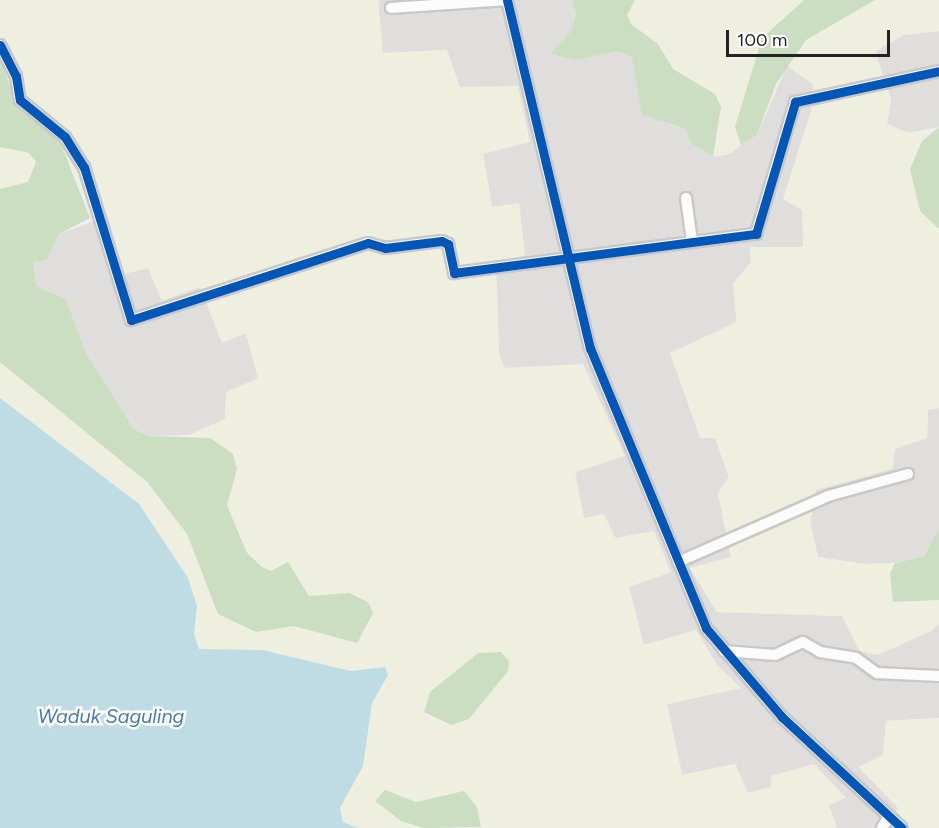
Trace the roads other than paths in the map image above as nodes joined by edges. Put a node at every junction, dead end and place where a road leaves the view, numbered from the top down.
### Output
1 (507, 0) edge
2 (391, 8) dead end
3 (0, 45) edge
4 (939, 71) edge
5 (686, 198) dead end
6 (693, 241) junction
7 (566, 261) junction
8 (908, 474) dead end
9 (678, 562) junction
10 (724, 651) junction
11 (939, 675) edge
12 (889, 816) junction
13 (882, 828) edge
14 (903, 828) edge

1 - 2 street
1 - 7 street
3 - 7 street
4 - 6 street
5 - 6 street
6 - 7 street
7 - 9 street
8 - 9 street
9 - 10 street
10 - 11 street
10 - 12 street
12 - 13 street
12 - 14 street

